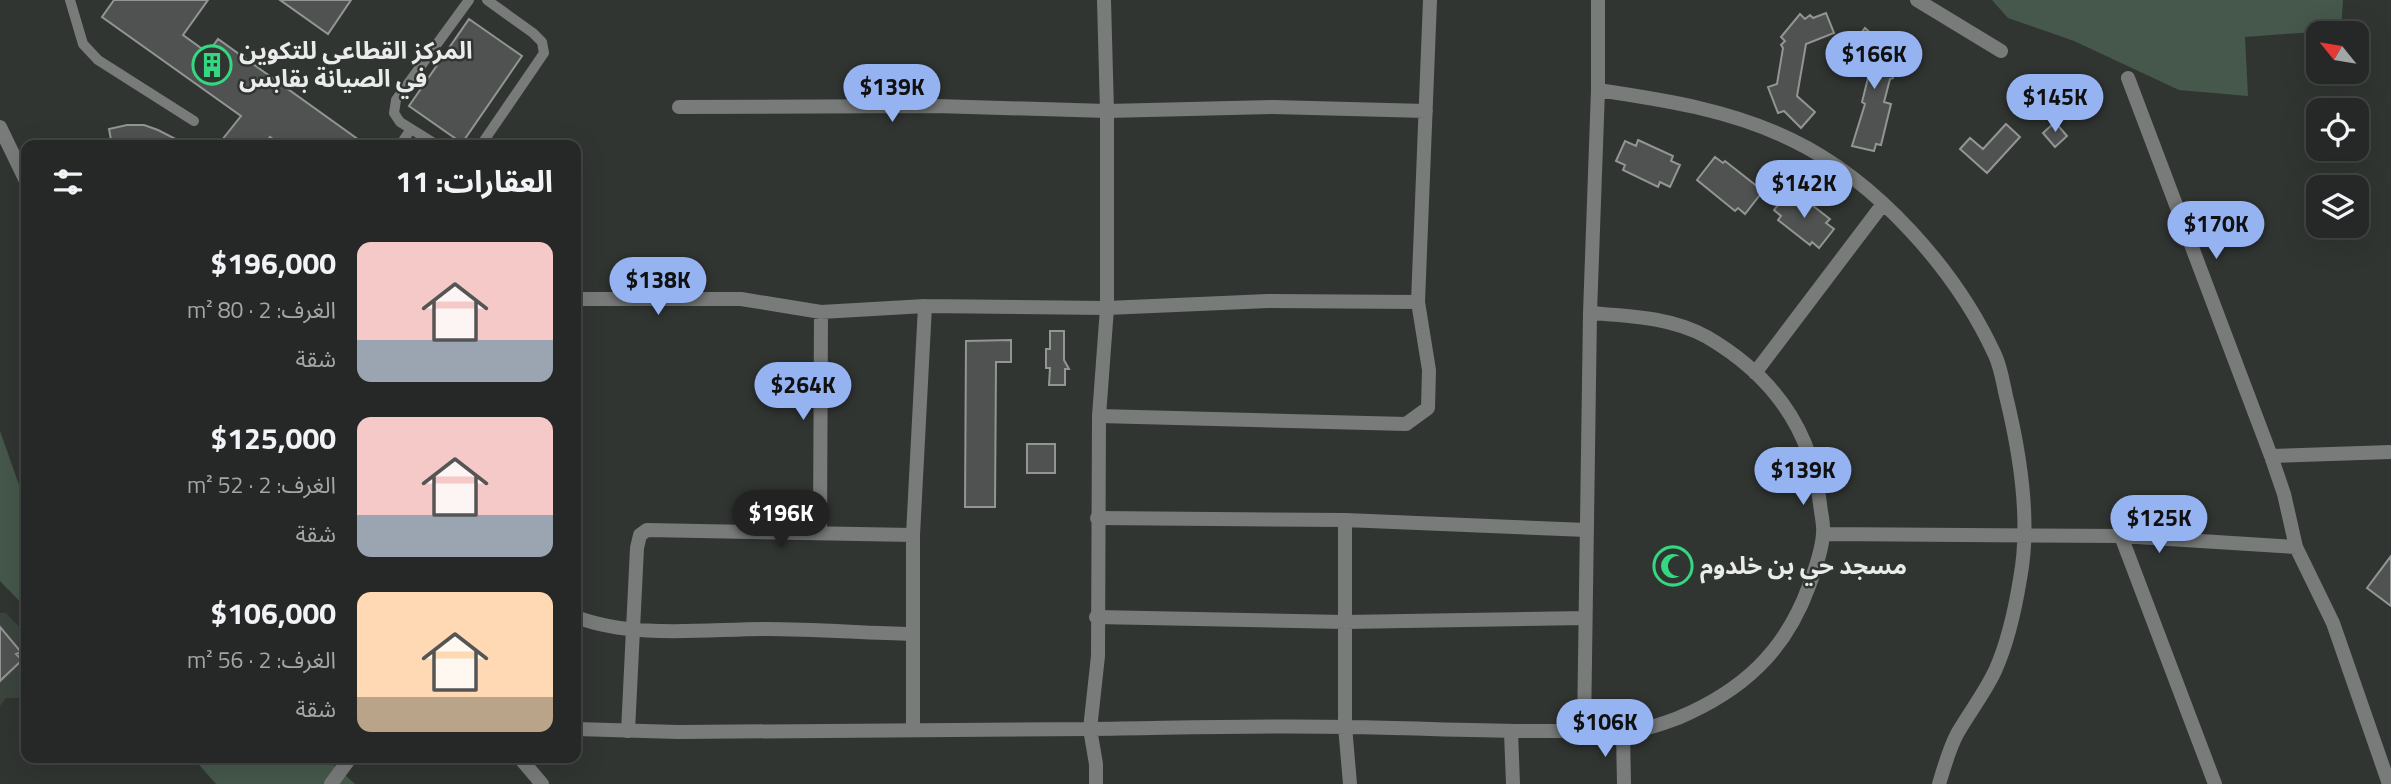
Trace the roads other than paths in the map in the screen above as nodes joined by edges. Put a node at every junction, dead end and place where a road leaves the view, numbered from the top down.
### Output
1 (70, 0) edge
2 (469, 0) edge
3 (487, 0) edge
4 (1104, 0) edge
5 (1430, 0) edge
6 (1598, 0) edge
7 (1917, 0) edge
8 (2001, 51) dead end
9 (2128, 78) dead end
10 (1598, 90) junction
11 (679, 107) dead end
12 (1107, 111) junction
13 (1426, 111) junction
14 (194, 121) dead end
15 (0, 127) edge
16 (411, 129) junction
17 (403, 140) edge
18 (429, 140) edge
19 (484, 140) edge
20 (21, 171) edge
21 (1883, 204) junction
22 (581, 299) edge
23 (1418, 302) junction
24 (925, 306) junction
25 (1107, 308) junction
26 (821, 312) junction
27 (1590, 313) junction
28 (1755, 373) junction
29 (1099, 416) junction
30 (2391, 452) edge
31 (2271, 456) junction
32 (1097, 518) junction
33 (1345, 520) junction
34 (1587, 530) junction
35 (820, 533) junction
36 (1824, 534) junction
37 (913, 535) junction
38 (2122, 536) junction
39 (2023, 537) junction
40 (2296, 547) junction
41 (1096, 617) junction
42 (1586, 618) junction
43 (581, 619) edge
44 (1345, 622) junction
45 (632, 630) junction
46 (912, 634) junction
47 (1345, 726) junction
48 (581, 729) edge
49 (913, 729) junction
50 (1090, 729) junction
51 (1584, 730) junction
52 (628, 731) junction
53 (1511, 732) junction
54 (1623, 733) junction
55 (2386, 754) edge
56 (346, 763) edge
57 (524, 763) edge
58 (331, 784) edge
59 (542, 784) edge
60 (1096, 784) edge
61 (1350, 784) edge
62 (1513, 784) edge
63 (1623, 784) edge
64 (1939, 784) edge
65 (2216, 784) edge
66 (2389, 784) edge

1 - 14 lane
2 - 16 lane
3 - 19 lane
4 - 12 street
5 - 13 street
6 - 10 street
7 - 8 street
9 - 31 street
10 - 21 street
10 - 27 street
11 - 12 street
12 - 13 street
12 - 25 street
13 - 23 street
15 - 20 street
16 - 17 lane
16 - 18 lane
21 - 28 street
21 - 39 street
22 - 26 street
23 - 25 street
23 - 29 street
24 - 25 street
24 - 26 street
24 - 37 street
25 - 29 street
26 - 35 street
27 - 28 street
27 - 34 street
28 - 36 street
29 - 32 street
30 - 31 street
31 - 40 street
32 - 33 street
32 - 41 street
33 - 34 street
33 - 44 street
34 - 42 street
35 - 37 street
35 - 45 street
36 - 39 street
36 - 54 street
37 - 46 street
38 - 39 street
38 - 40 street
38 - 65 street
39 - 64 street
40 - 55 street
41 - 44 street
41 - 50 street
42 - 44 street
42 - 51 street
43 - 45 street
44 - 47 street
45 - 46 street
45 - 52 street
46 - 49 street
47 - 50 street
47 - 53 street
47 - 61 street
48 - 52 street
49 - 50 street
49 - 52 street
50 - 60 street
51 - 53 street
51 - 54 street
53 - 62 street
54 - 63 street
55 - 66 street
56 - 58 street
57 - 59 street

